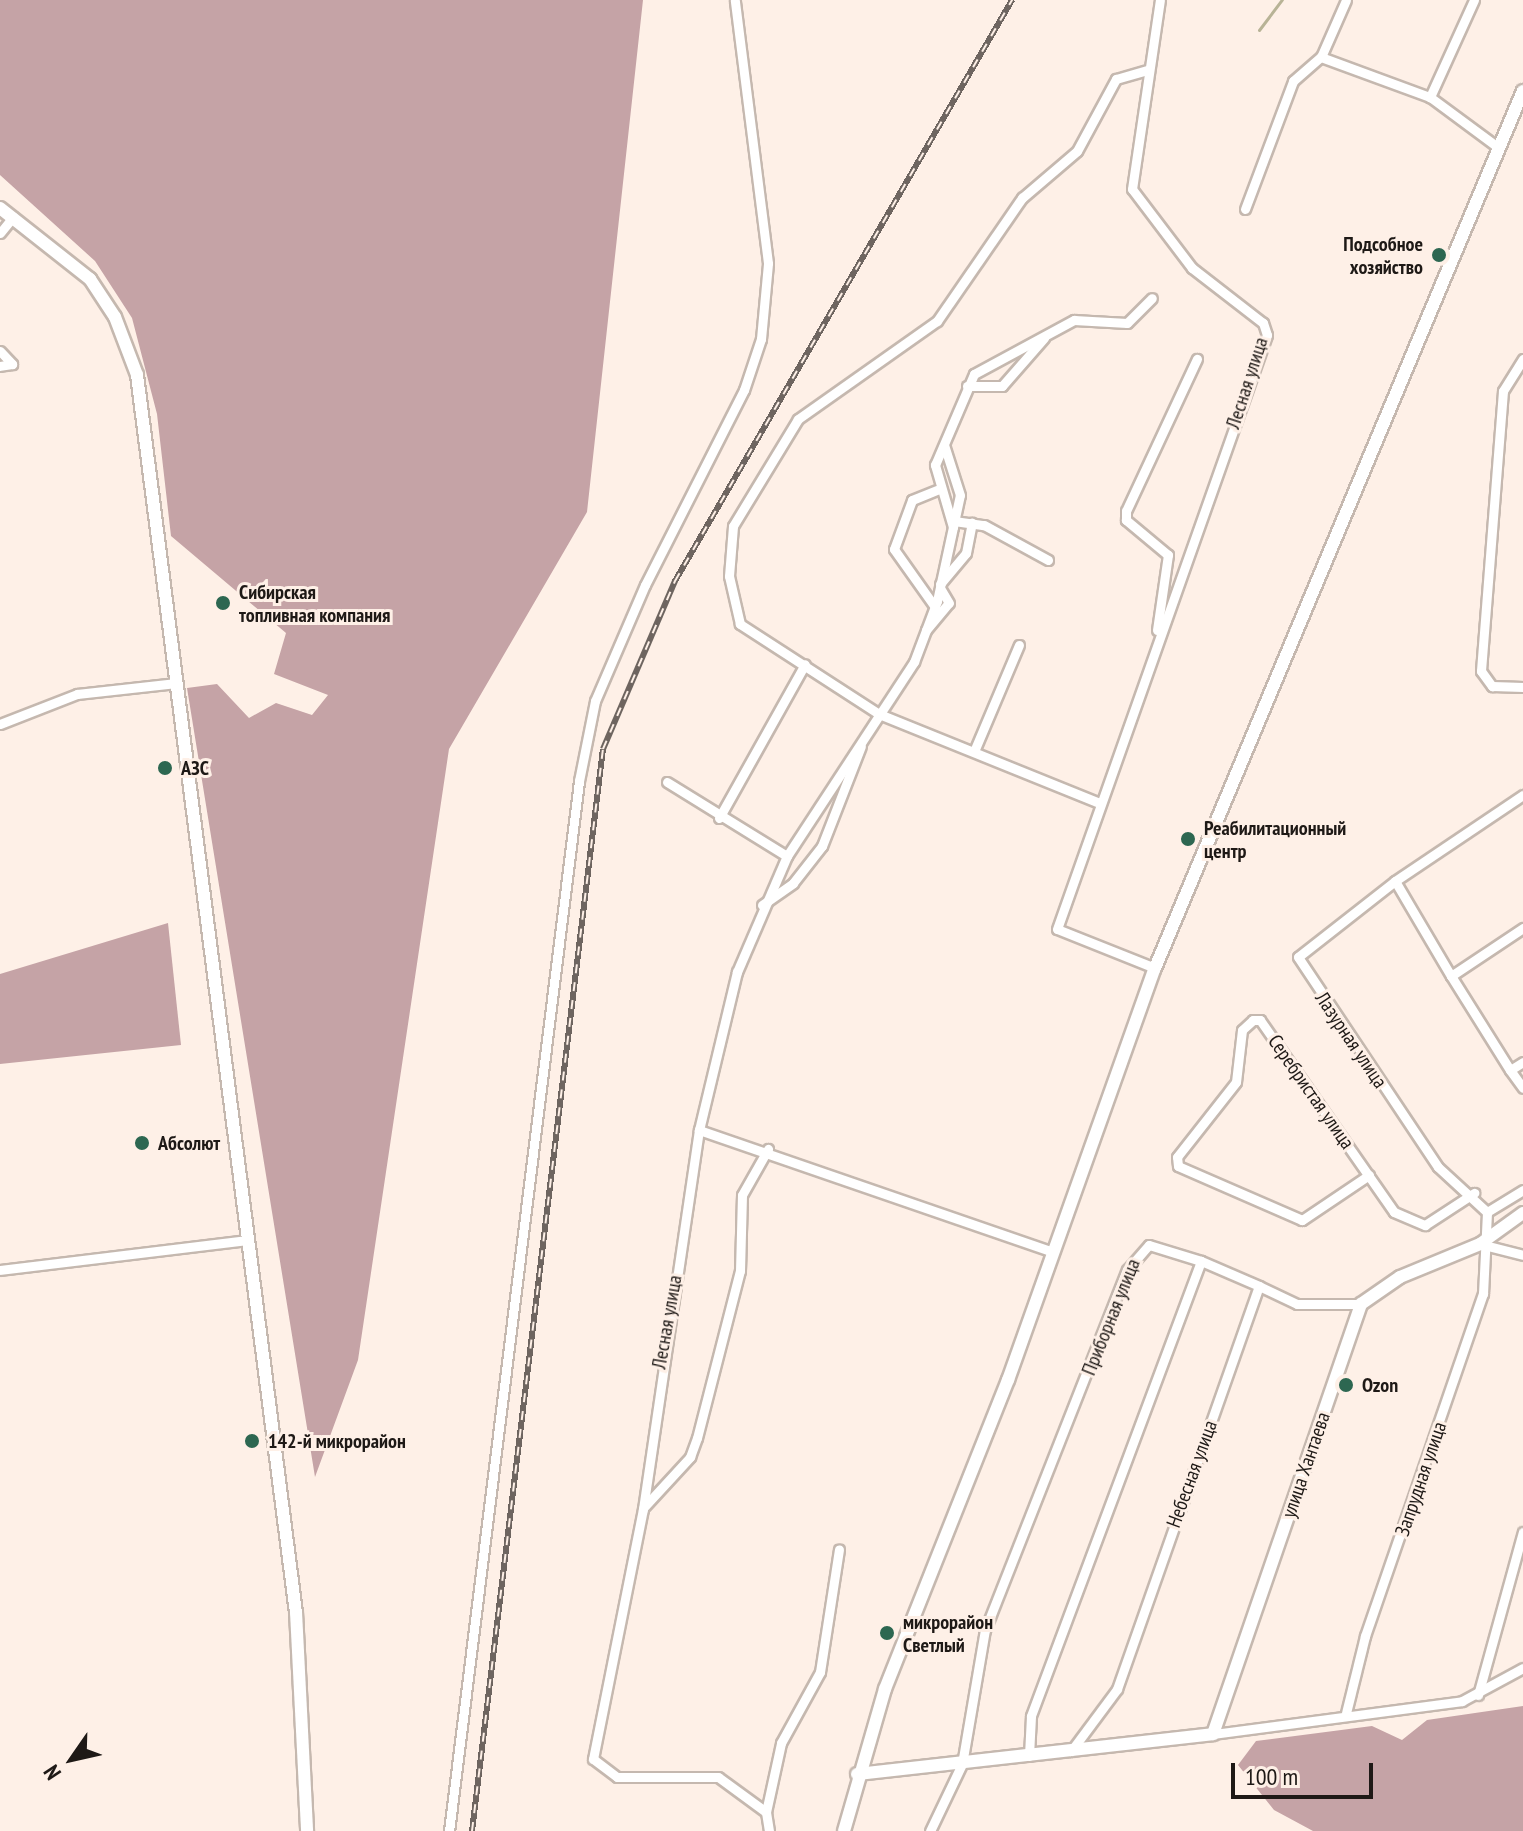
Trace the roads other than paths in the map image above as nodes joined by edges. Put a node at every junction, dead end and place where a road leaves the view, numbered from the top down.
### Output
1 (735, 0) edge
2 (1160, 0) edge
3 (1346, 0) edge
4 (1474, 0) edge
5 (1321, 57) junction
6 (1148, 70) junction
7 (1523, 91) edge
8 (1430, 97) junction
9 (1499, 148) junction
10 (0, 208) edge
11 (1245, 209) dead end
12 (13, 217) junction
13 (0, 233) edge
14 (1152, 298) dead end
15 (1046, 335) junction
16 (0, 351) edge
17 (1197, 359) dead end
18 (1523, 359) edge
19 (0, 366) edge
20 (967, 386) junction
21 (944, 445) junction
22 (937, 490) junction
23 (972, 523) junction
24 (953, 524) junction
25 (1048, 560) dead end
26 (940, 586) junction
27 (935, 607) junction
28 (926, 630) junction
29 (1158, 639) junction
30 (1019, 645) dead end
31 (805, 664) junction
32 (176, 683) junction
33 (1523, 687) edge
34 (879, 714) junction
35 (0, 724) edge
36 (863, 739) junction
37 (975, 749) junction
38 (667, 782) dead end
39 (1523, 795) edge
40 (1097, 802) junction
41 (719, 818) junction
42 (787, 856) junction
43 (1395, 881) junction
44 (761, 906) junction
45 (1523, 928) edge
46 (1155, 968) junction
47 (1451, 976) junction
48 (1523, 1062) edge
49 (1510, 1070) junction
50 (1523, 1088) edge
51 (699, 1130) junction
52 (768, 1149) junction
53 (1369, 1175) junction
54 (1523, 1190) edge
55 (1474, 1193) junction
56 (1487, 1212) junction
57 (1523, 1213) edge
58 (247, 1240) junction
59 (1480, 1244) junction
60 (1053, 1252) junction
61 (1523, 1255) edge
62 (1201, 1261) junction
63 (0, 1270) edge
64 (1259, 1286) junction
65 (1361, 1304) junction
66 (643, 1509) junction
67 (1523, 1532) edge
68 (839, 1549) dead end
69 (1523, 1668) edge
70 (1478, 1695) junction
71 (1346, 1713) junction
72 (1213, 1734) junction
73 (1071, 1751) junction
74 (1029, 1756) junction
75 (962, 1764) junction
76 (857, 1774) junction
77 (766, 1812) junction
78 (307, 1831) edge
79 (449, 1831) edge
80 (769, 1831) edge
81 (844, 1831) edge
82 (930, 1831) edge

1 - 79 street
2 - 6 street, Лесная улица
3 - 5 street
4 - 8 street
5 - 8 street
5 - 11 street
6 - 29 street, Лесная улица
6 - 31 street
7 - 9 street
8 - 9 street
9 - 46 street
10 - 12 street
12 - 13 street
12 - 32 street
14 - 15 street
15 - 20 street
15 - 20 street
16 - 19 street
17 - 29 street
18 - 33 street
20 - 21 street
21 - 22 street
21 - 24 street, Лесная улица
22 - 24 street
22 - 27 street
23 - 24 street
23 - 25 street
23 - 26 street
24 - 26 street, Лесная улица
26 - 27 street, Лесная улица
26 - 28 street
27 - 28 street, Лесная улица
28 - 34 street, Лесная улица
29 - 40 street, Лесная улица
30 - 37 street
31 - 34 street
31 - 41 street
32 - 35 street
32 - 58 street
34 - 36 street, Лесная улица
34 - 37 street
36 - 42 street, Лесная улица
36 - 44 street
37 - 40 street
38 - 41 street
39 - 43 street, Лазурная улица
40 - 46 street, Лесная улица
41 - 42 street
42 - 44 street, Лесная улица
43 - 47 street
43 - 55 street, Лазурная улица
44 - 51 street, Лесная улица
45 - 47 street
46 - 60 street
47 - 49 street
48 - 49 street
49 - 50 street
51 - 52 street
51 - 66 street, Лесная улица
52 - 60 street
52 - 66 street
53 - 53 street, Серебристая улица
53 - 55 street, Серебристая улица
54 - 56 street
55 - 56 street, Лазурная улица
56 - 59 street
57 - 59 street
58 - 63 street
58 - 78 street
59 - 61 street
59 - 65 street
59 - 71 street, Запрудная улица
60 - 76 street
62 - 64 street
62 - 74 street
62 - 75 street, Приборная улица
64 - 65 street
64 - 73 street, Небесная улица
65 - 72 street, улица Хантаева
66 - 77 street, Лесная улица
67 - 70 street
68 - 77 street
69 - 70 street
70 - 71 street
71 - 72 street
72 - 73 street
73 - 74 street
74 - 75 street
75 - 76 street
75 - 82 street
76 - 81 street
77 - 80 street

